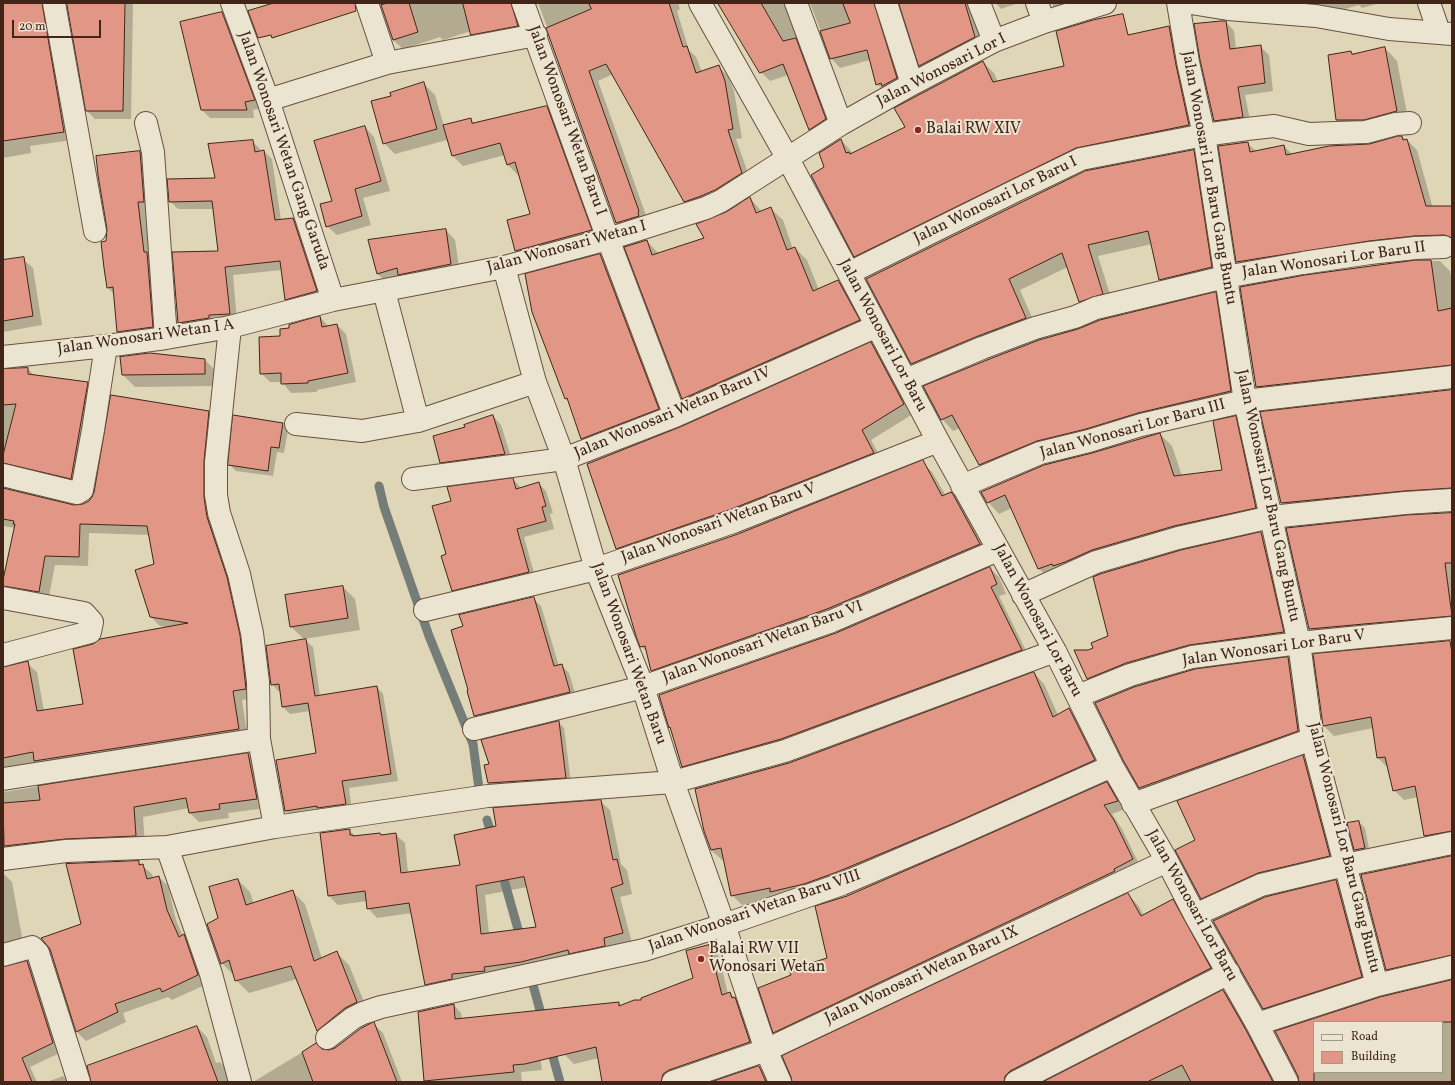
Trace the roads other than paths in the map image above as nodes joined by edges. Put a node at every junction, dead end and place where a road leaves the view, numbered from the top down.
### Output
1 (54, 3) edge
2 (232, 3) edge
3 (367, 3) edge
4 (523, 3) edge
5 (700, 3) edge
6 (796, 3) edge
7 (886, 3) edge
8 (979, 3) edge
9 (1105, 3) edge
10 (1178, 3) edge
11 (1191, 3) edge
12 (1429, 3) edge
13 (1227, 6) edge
14 (1314, 10) edge
15 (1041, 13) edge
16 (1445, 33) edge
17 (536, 35) junction
18 (994, 41) junction
19 (387, 63) junction
20 (912, 84) junction
21 (268, 100) junction
22 (146, 123) dead end
23 (1410, 123) dead end
24 (841, 124) junction
25 (1204, 135) junction
26 (788, 159) junction
27 (95, 231) dead end
28 (608, 239) junction
29 (1444, 247) dead end
30 (504, 267) junction
31 (849, 273) junction
32 (1225, 277) junction
33 (384, 291) junction
34 (333, 300) junction
35 (877, 326) junction
36 (230, 327) junction
37 (166, 338) junction
38 (106, 346) junction
39 (3, 357) edge
40 (1452, 377) edge
41 (906, 380) junction
42 (535, 382) junction
43 (1244, 401) junction
44 (675, 416) junction
45 (418, 421) junction
46 (296, 424) dead end
47 (938, 441) junction
48 (564, 459) junction
49 (3, 475) edge
50 (413, 479) dead end
51 (962, 486) junction
52 (1452, 500) edge
53 (1272, 517) junction
54 (998, 550) junction
55 (596, 569) junction
56 (1023, 595) junction
57 (3, 598) edge
58 (425, 610) dead end
59 (1452, 628) edge
60 (1299, 644) junction
61 (1055, 652) junction
62 (3, 655) edge
63 (643, 687) junction
64 (1078, 696) junction
65 (474, 729) dead end
66 (1312, 739) junction
67 (259, 740) junction
68 (1112, 766) junction
69 (3, 778) edge
70 (673, 782) junction
71 (1133, 804) junction
72 (275, 827) junction
73 (1452, 843) edge
74 (167, 847) junction
75 (3, 859) edge
76 (1167, 860) junction
77 (1345, 865) junction
78 (1195, 915) junction
79 (724, 925) junction
80 (3, 955) edge
81 (1452, 967) edge
82 (1229, 973) junction
83 (1377, 985) junction
84 (1257, 1024) junction
85 (327, 1038) dead end
86 (766, 1050) junction
87 (78, 1082) edge
88 (240, 1082) edge
89 (673, 1082) edge
90 (780, 1082) edge
91 (1016, 1082) edge
92 (1287, 1082) edge

1 - 27 street
2 - 21 street, Jalan Wonosari Wetan Gang Garuda
3 - 19 street
4 - 17 street, Jalan Wonosari Wetan Baru I
5 - 26 street, Jalan Wonosari Lor Baru
6 - 24 street
7 - 20 street
8 - 18 street
9 - 15 street, Jalan Wonosari Lor I
10 - 25 street, Jalan Wonosari Lor Baru Gang Buntu
11 - 13 street
12 - 16 street
13 - 14 street
14 - 16 street
15 - 18 street, Jalan Wonosari Lor I
17 - 19 street
17 - 28 street, Jalan Wonosari Wetan Baru I
18 - 20 street, Jalan Wonosari Lor I
19 - 21 street
20 - 24 street, Jalan Wonosari Lor I
21 - 34 street, Jalan Wonosari Wetan Gang Garuda
22 - 37 street
23 - 25 street, Jalan Wonosari Lor Baru I
24 - 26 street, Jalan Wonosari Lor I
25 - 31 street, Jalan Wonosari Lor Baru I
25 - 32 street, Jalan Wonosari Lor Baru Gang Buntu
26 - 28 street, Jalan Wonosari Wetan I
26 - 31 street, Jalan Wonosari Lor Baru
28 - 30 street, Jalan Wonosari Wetan I
28 - 44 street, Jalan Wonosari Wetan Baru I
29 - 32 street, Jalan Wonosari Lor Baru II
30 - 33 street, Jalan Wonosari Wetan I
30 - 42 street, Jalan Wonosari Wetan Baru
31 - 35 street, Jalan Wonosari Lor Baru
32 - 41 street, Jalan Wonosari Lor Baru II
32 - 43 street, Jalan Wonosari Lor Baru Gang Buntu
33 - 34 street, Jalan Wonosari Wetan I
33 - 45 street
34 - 36 street, Jalan Wonosari Wetan I A
35 - 41 street, Jalan Wonosari Lor Baru
35 - 44 street, Jalan Wonosari Wetan Baru IV
36 - 37 street, Jalan Wonosari Wetan I A
36 - 67 street
37 - 38 street, Jalan Wonosari Wetan I A
38 - 39 street, Jalan Wonosari Wetan I A
38 - 49 street
40 - 43 street, Jalan Wonosari Lor Baru III
41 - 47 street, Jalan Wonosari Lor Baru
42 - 45 street
42 - 48 street, Jalan Wonosari Wetan Baru
43 - 51 street, Jalan Wonosari Lor Baru III
43 - 53 street, Jalan Wonosari Lor Baru Gang Buntu
44 - 48 street, Jalan Wonosari Wetan Baru IV
45 - 46 street
47 - 51 street, Jalan Wonosari Lor Baru
47 - 55 street, Jalan Wonosari Wetan Baru V
48 - 50 street, Jalan Wonosari Wetan Baru IV
48 - 55 street, Jalan Wonosari Wetan Baru
51 - 54 street, Jalan Wonosari Lor Baru
52 - 53 street
53 - 56 street
53 - 60 street, Jalan Wonosari Lor Baru Gang Buntu
54 - 56 street, Jalan Wonosari Lor Baru
54 - 63 street, Jalan Wonosari Wetan Baru VI
55 - 58 street, Jalan Wonosari Wetan Baru V
55 - 63 street, Jalan Wonosari Wetan Baru
56 - 61 street, Jalan Wonosari Lor Baru
57 - 62 street
59 - 60 street, Jalan Wonosari Lor Baru V
60 - 64 street, Jalan Wonosari Lor Baru V
60 - 66 street, Jalan Wonosari Lor Baru Gang Buntu
61 - 64 street, Jalan Wonosari Lor Baru
61 - 70 street
63 - 65 street, Jalan Wonosari Wetan Baru VI
63 - 70 street, Jalan Wonosari Wetan Baru
64 - 68 street, Jalan Wonosari Lor Baru
66 - 71 street
66 - 77 street, Jalan Wonosari Lor Baru Gang Buntu
67 - 69 street
67 - 72 street
68 - 71 street, Jalan Wonosari Lor Baru
68 - 79 street, Jalan Wonosari Wetan Baru VIII
70 - 72 street
70 - 79 street, Jalan Wonosari Wetan Baru
71 - 76 street, Jalan Wonosari Lor Baru
72 - 74 street
73 - 77 street
74 - 75 street
74 - 88 street
76 - 78 street, Jalan Wonosari Lor Baru
76 - 86 street, Jalan Wonosari Wetan Baru IX
77 - 78 street
77 - 83 street, Jalan Wonosari Lor Baru Gang Buntu
78 - 82 street, Jalan Wonosari Lor Baru
79 - 85 street, Jalan Wonosari Wetan Baru VIII
79 - 86 street, Jalan Wonosari Wetan Baru
80 - 87 street
81 - 83 street
82 - 84 street, Jalan Wonosari Lor Baru
82 - 91 street
83 - 84 street
84 - 92 street, Jalan Wonosari Lor Baru
86 - 89 street, Jalan Wonosari Wetan Baru IX
86 - 90 street, Jalan Wonosari Wetan Baru

